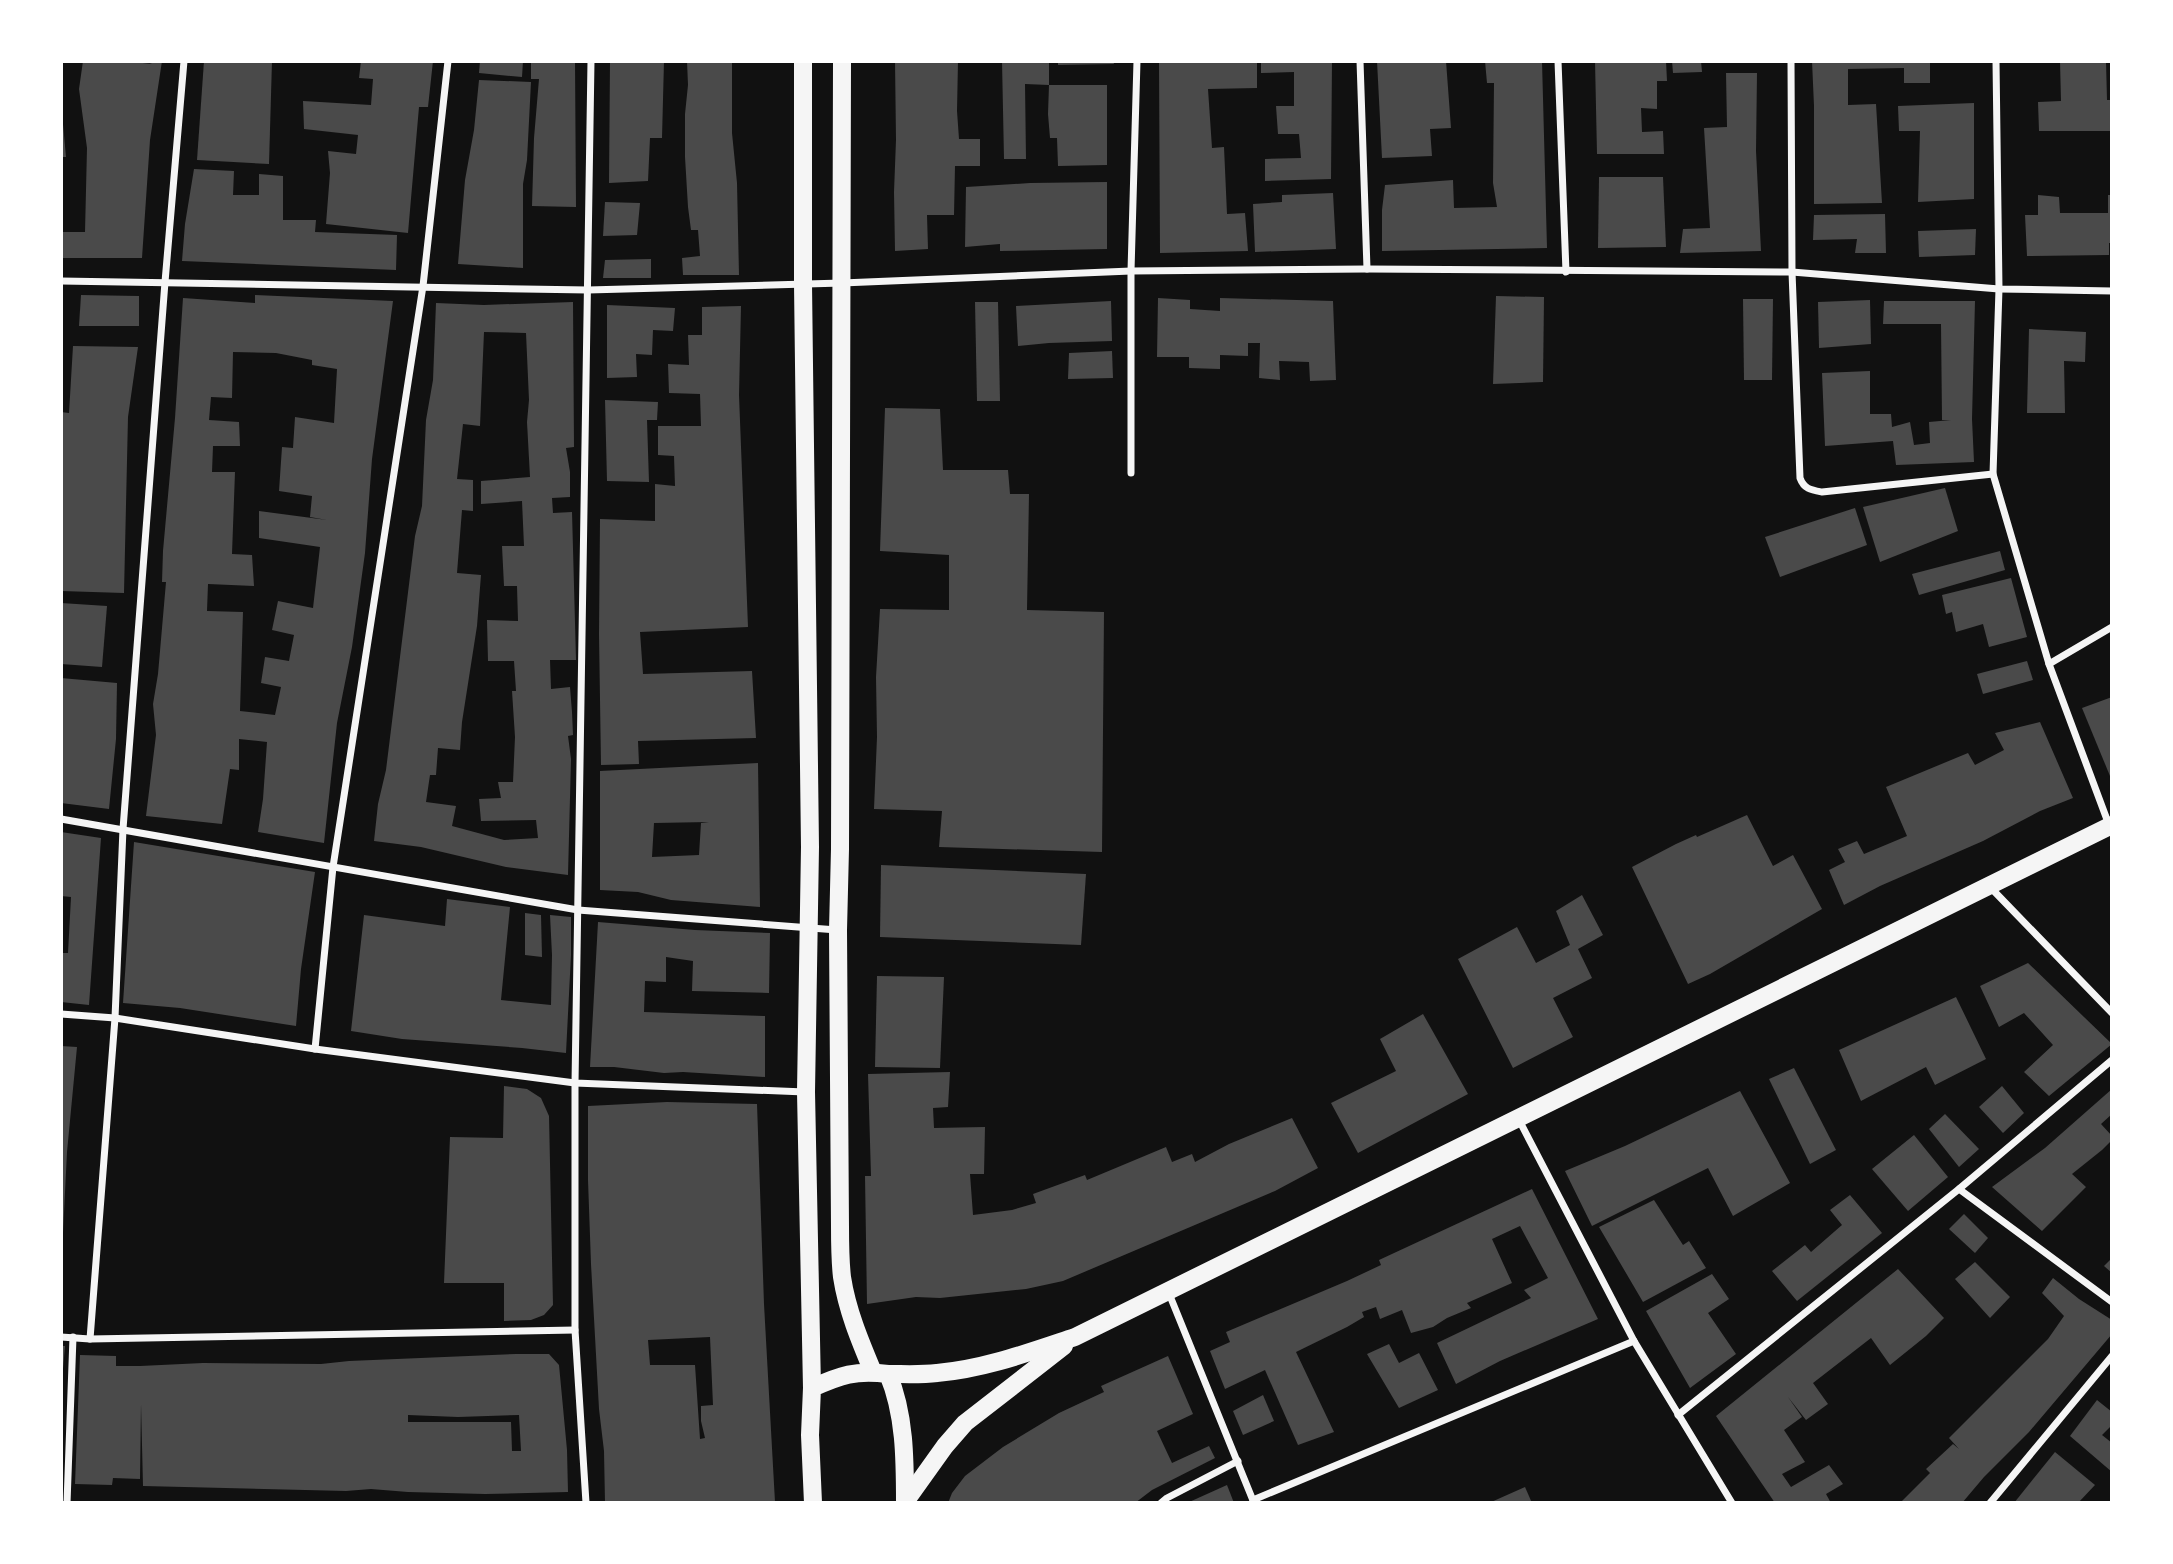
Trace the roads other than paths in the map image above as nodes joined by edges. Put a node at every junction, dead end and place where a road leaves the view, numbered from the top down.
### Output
1 (184, 61) edge
2 (448, 61) edge
3 (591, 61) edge
4 (803, 61) edge
5 (842, 61) edge
6 (1137, 61) edge
7 (1360, 61) edge
8 (1558, 61) edge
9 (1791, 61) edge
10 (1996, 61) edge
11 (1367, 269) junction
12 (1131, 271) junction
13 (1566, 272) junction
14 (1792, 272) junction
15 (61, 281) edge
16 (165, 282) junction
17 (842, 283) junction
18 (803, 284) junction
19 (423, 286) junction
20 (1999, 289) junction
21 (588, 290) junction
22 (2112, 291) edge
23 (1131, 472) dead end
24 (1993, 474) junction
25 (2112, 626) edge
26 (2049, 664) junction
27 (61, 818) edge
28 (2111, 825) edge
29 (123, 830) junction
30 (810, 847) junction
31 (840, 849) junction
32 (332, 867) junction
33 (1988, 885) junction
34 (578, 910) junction
35 (809, 927) junction
36 (838, 930) junction
37 (2112, 1013) edge
38 (61, 1014) edge
39 (115, 1018) junction
40 (315, 1049) junction
41 (2112, 1060) edge
42 (575, 1083) junction
43 (806, 1092) junction
44 (1518, 1119) junction
45 (1959, 1189) junction
46 (1167, 1290) junction
47 (2112, 1302) edge
48 (575, 1330) junction
49 (61, 1337) edge
50 (73, 1337) junction
51 (1075, 1337) junction
52 (90, 1339) junction
53 (1634, 1341) junction
54 (2112, 1356) edge
55 (880, 1373) junction
56 (811, 1388) junction
57 (1678, 1415) junction
58 (1238, 1461) junction
59 (1254, 1501) edge
60 (67, 1503) edge
61 (586, 1503) edge
62 (813, 1503) edge
63 (905, 1503) edge
64 (1161, 1503) edge
65 (1732, 1503) edge
66 (1990, 1503) edge

1 - 16 street
2 - 19 street
3 - 21 street
4 - 18 main road
5 - 17 main road
6 - 12 street
7 - 11 street
8 - 13 street
9 - 14 street
10 - 20 street
11 - 12 street
11 - 13 street
12 - 17 street
12 - 23 street
13 - 14 street
14 - 20 street
14 - 24 street
15 - 16 street
16 - 19 street
16 - 29 street
17 - 18 street
17 - 31 main road
18 - 21 street
18 - 30 main road
19 - 21 street
19 - 32 street
20 - 22 street
20 - 24 street
21 - 34 street
24 - 26 street
25 - 26 street
26 - 28 street
27 - 29 street
28 - 33 main road
29 - 32 street
29 - 39 street
30 - 31 main road
30 - 35 main road
31 - 36 main road
32 - 34 street
32 - 40 street
33 - 37 street
33 - 44 main road
34 - 35 street
34 - 42 street
35 - 36 street
35 - 43 main road
36 - 55 main road
38 - 39 street
39 - 40 street
39 - 52 street
40 - 42 street
41 - 45 street
42 - 43 street
42 - 48 street
43 - 56 main road
44 - 46 main road
44 - 53 street
45 - 47 street
45 - 57 street
46 - 51 main road
46 - 58 street
48 - 52 street
48 - 61 street
49 - 50 street
50 - 52 street
50 - 60 street
51 - 55 main road
51 - 63 main road
53 - 57 street
53 - 59 street
54 - 66 street
55 - 56 main road
55 - 63 main road
56 - 62 main road
57 - 65 street
58 - 59 street
58 - 64 street

